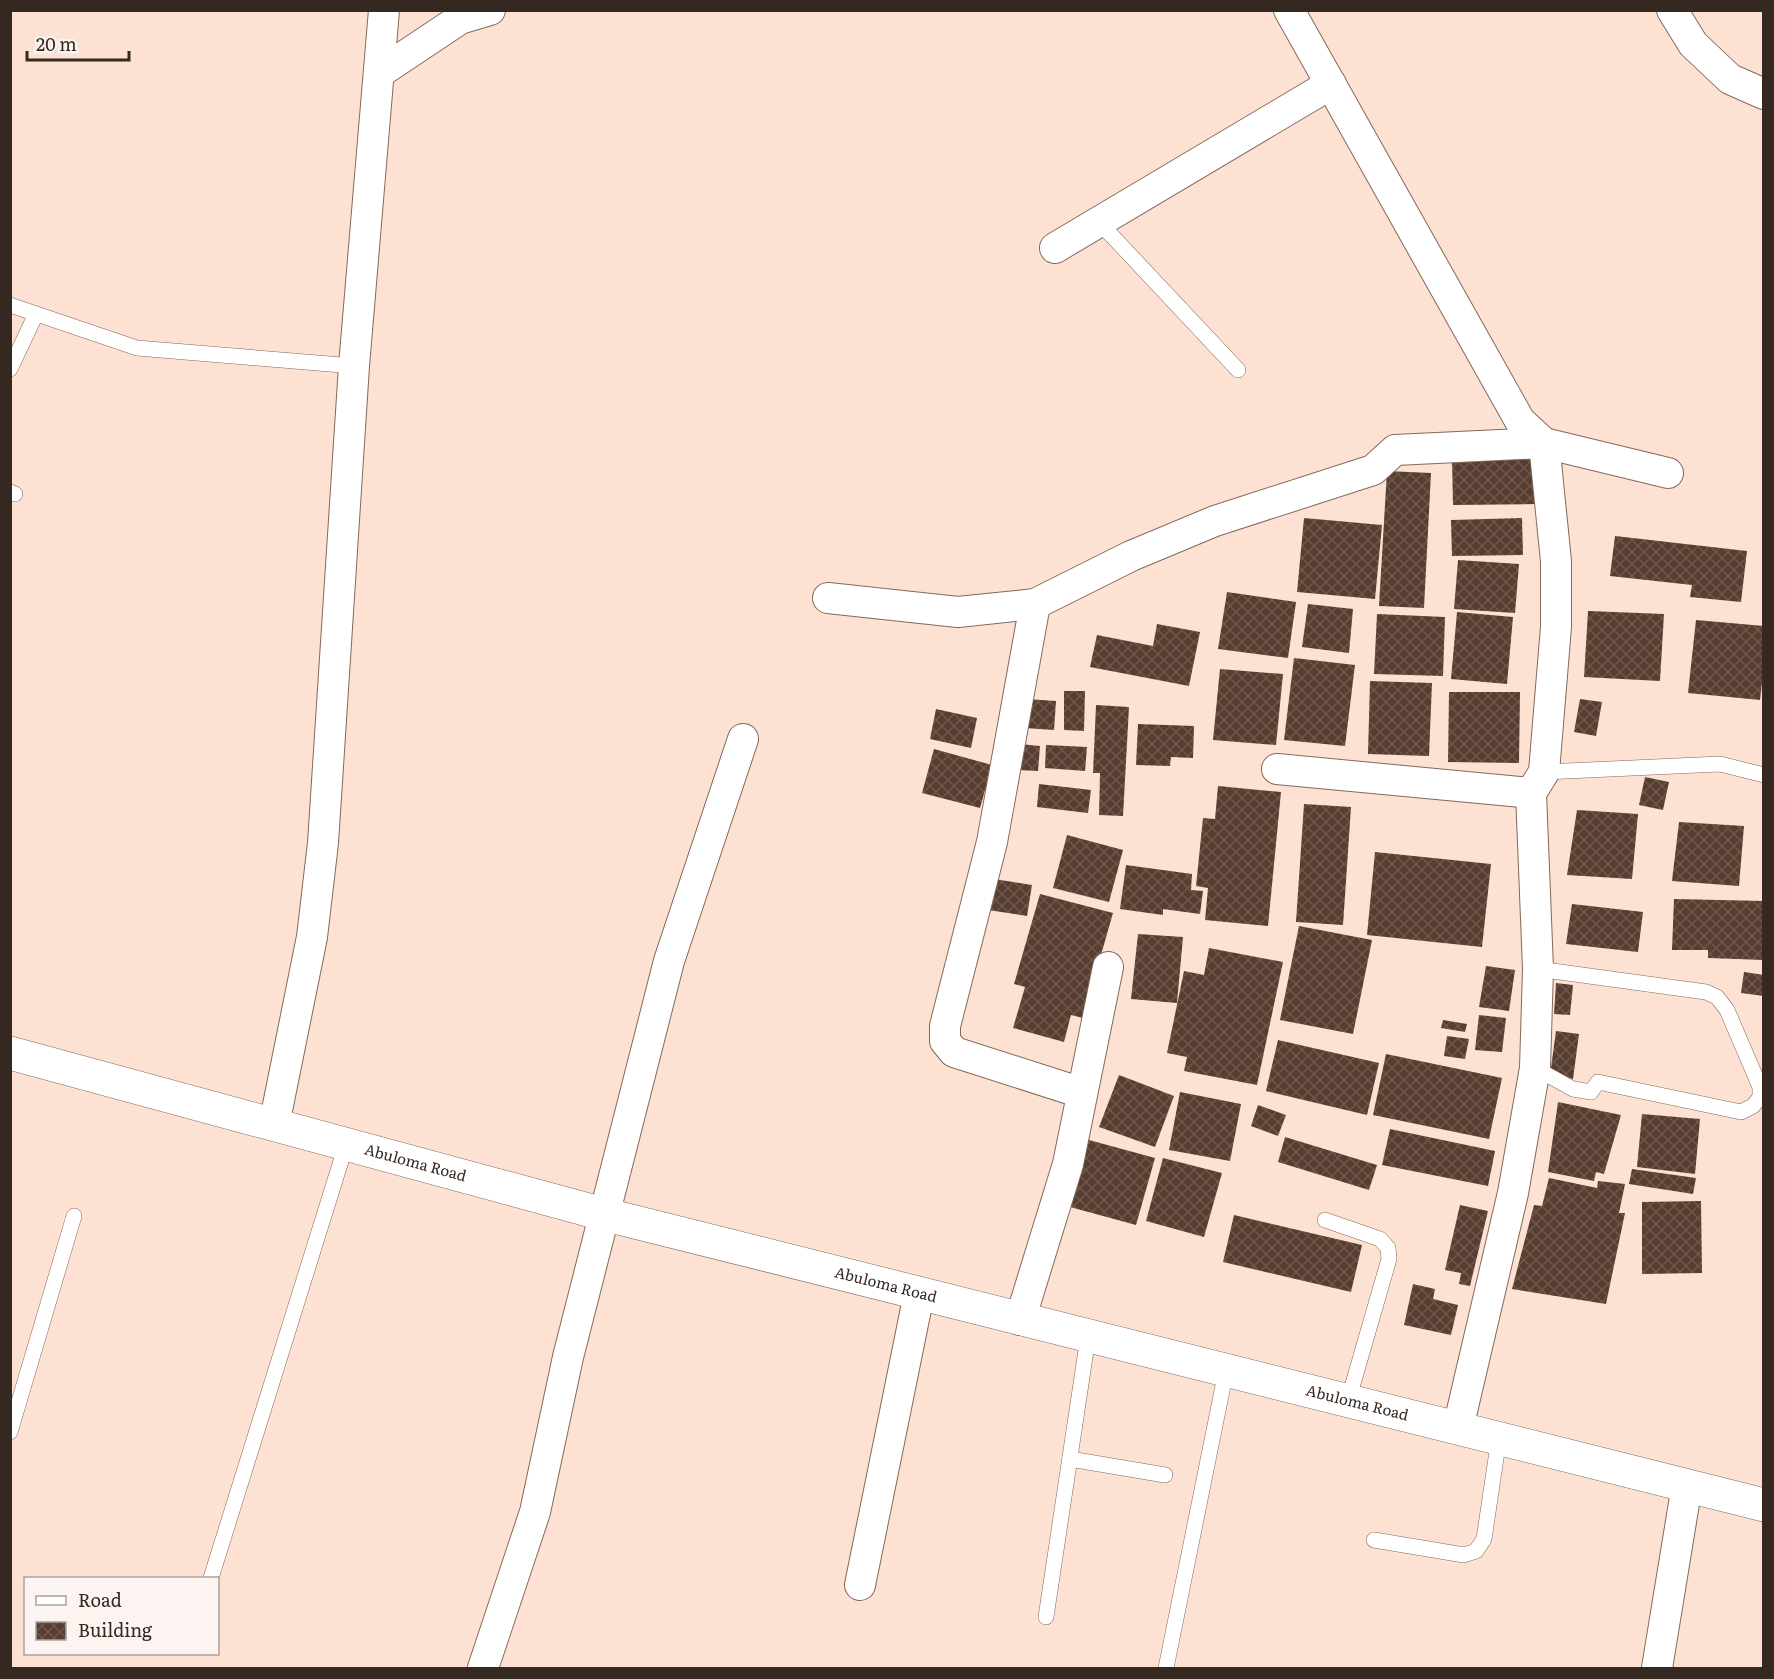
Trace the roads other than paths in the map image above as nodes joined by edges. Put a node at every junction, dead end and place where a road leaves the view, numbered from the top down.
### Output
1 (384, 10) edge
2 (489, 10) edge
3 (1289, 10) edge
4 (1672, 10) edge
5 (455, 15) edge
6 (379, 73) junction
7 (1331, 84) junction
8 (1764, 94) edge
9 (1099, 222) junction
10 (1055, 248) dead end
11 (10, 305) edge
12 (36, 314) junction
13 (354, 366) junction
14 (10, 369) edge
15 (1238, 370) dead end
16 (1544, 443) junction
17 (1668, 473) dead end
18 (828, 598) dead end
19 (1035, 604) junction
20 (742, 739) dead end
21 (1278, 770) dead end
22 (1764, 775) edge
23 (1538, 783) junction
24 (1108, 966) dead end
25 (1538, 969) junction
26 (10, 1053) edge
27 (1535, 1068) junction
28 (1082, 1093) junction
29 (274, 1125) junction
30 (346, 1145) junction
31 (603, 1214) junction
32 (74, 1216) dead end
33 (1325, 1220) dead end
34 (919, 1294) junction
35 (1020, 1320) junction
36 (1088, 1336) junction
37 (1226, 1371) junction
38 (1348, 1401) junction
39 (1458, 1428) junction
40 (10, 1432) edge
41 (1498, 1438) junction
42 (1070, 1459) junction
43 (1165, 1474) dead end
44 (1687, 1485) junction
45 (1764, 1505) edge
46 (1374, 1540) dead end
47 (211, 1577) edge
48 (860, 1585) dead end
49 (1046, 1617) dead end
50 (483, 1668) edge
51 (1166, 1668) edge
52 (1657, 1668) edge

1 - 6 street
2 - 5 street
3 - 7 street
4 - 8 street
5 - 6 street
6 - 13 street
7 - 9 street
7 - 16 street
9 - 10 street
9 - 15 lane
11 - 12 lane
12 - 13 lane
12 - 14 lane
13 - 29 street
16 - 17 street
16 - 19 street
16 - 23 street
18 - 19 street
19 - 28 street
20 - 31 street
21 - 23 street
22 - 23 lane
23 - 25 street
24 - 28 street
25 - 27 street
25 - 27 lane
26 - 29 street, Abuloma Road
27 - 39 street
28 - 35 street
29 - 30 street, Abuloma Road
30 - 31 street, Abuloma Road
30 - 47 lane
31 - 34 street, Abuloma Road
31 - 50 street
32 - 40 lane
33 - 38 lane
34 - 35 street, Abuloma Road
34 - 48 street
35 - 36 street, Abuloma Road
36 - 37 street, Abuloma Road
36 - 42 lane
37 - 38 street, Abuloma Road
37 - 51 lane
38 - 39 street, Abuloma Road
39 - 41 street, Abuloma Road
41 - 44 street, Abuloma Road
41 - 46 lane
42 - 43 lane
42 - 49 lane
44 - 45 street, Abuloma Road
44 - 52 street

